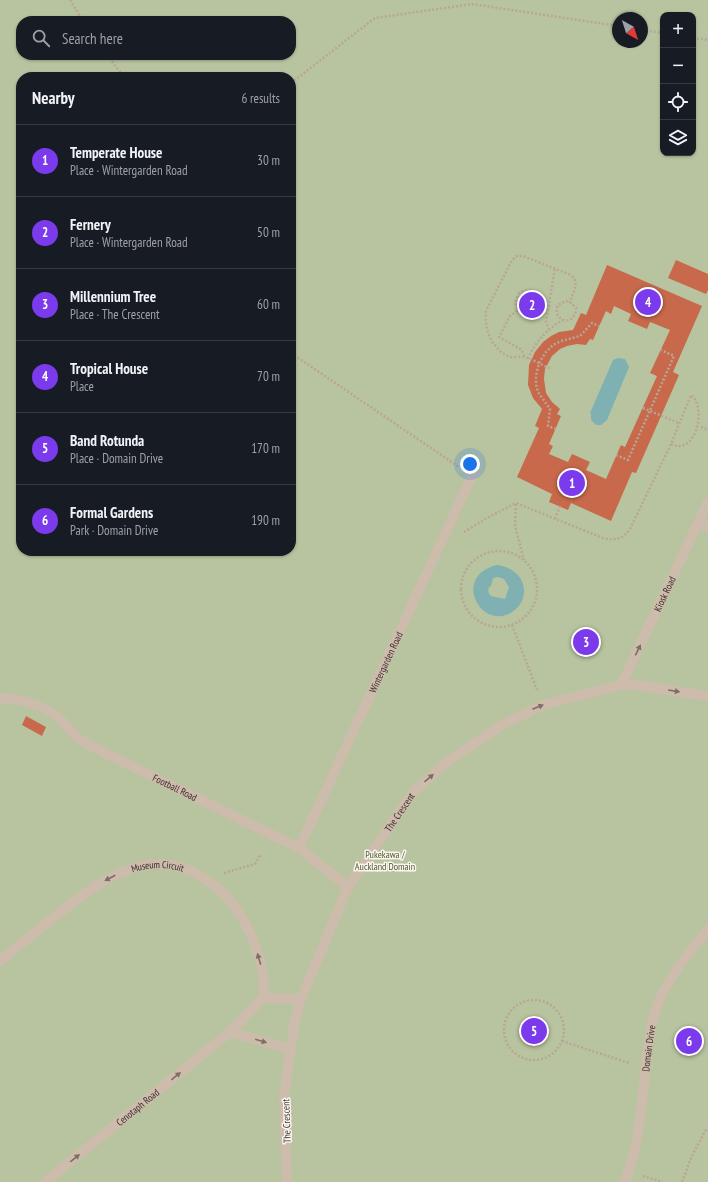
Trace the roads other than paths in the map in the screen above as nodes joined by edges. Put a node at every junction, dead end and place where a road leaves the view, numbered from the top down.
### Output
1 (472, 476) road end
2 (708, 502) edge
3 (703, 526) edge
4 (621, 685) junction
5 (708, 696) edge
6 (0, 698) edge
7 (298, 848) junction
8 (348, 887) junction
9 (708, 930) edge
10 (0, 961) edge
11 (263, 998) junction
12 (301, 999) junction
13 (230, 1032) junction
14 (291, 1050) junction
15 (45, 1182) edge
16 (287, 1182) edge
17 (625, 1182) edge

1 - 7 street, Wintergarden Road
2 - 3 street, Kiosk Road
4 -> 3 street, Kiosk Road
4 -> 5 street, The Crescent
8 -> 4 street, The Crescent
6 - 7 street, Football Road
7 - 8 street, Football Road
8 - 12 street, The Crescent
9 - 17 street, Domain Drive
11 -> 10 street, Museum Circuit
11 - 12 street
11 - 13 street, Cenotaph Road
12 - 14 street, The Crescent
13 -> 14 street
15 -> 13 street, Cenotaph Road
14 - 16 street, The Crescent

